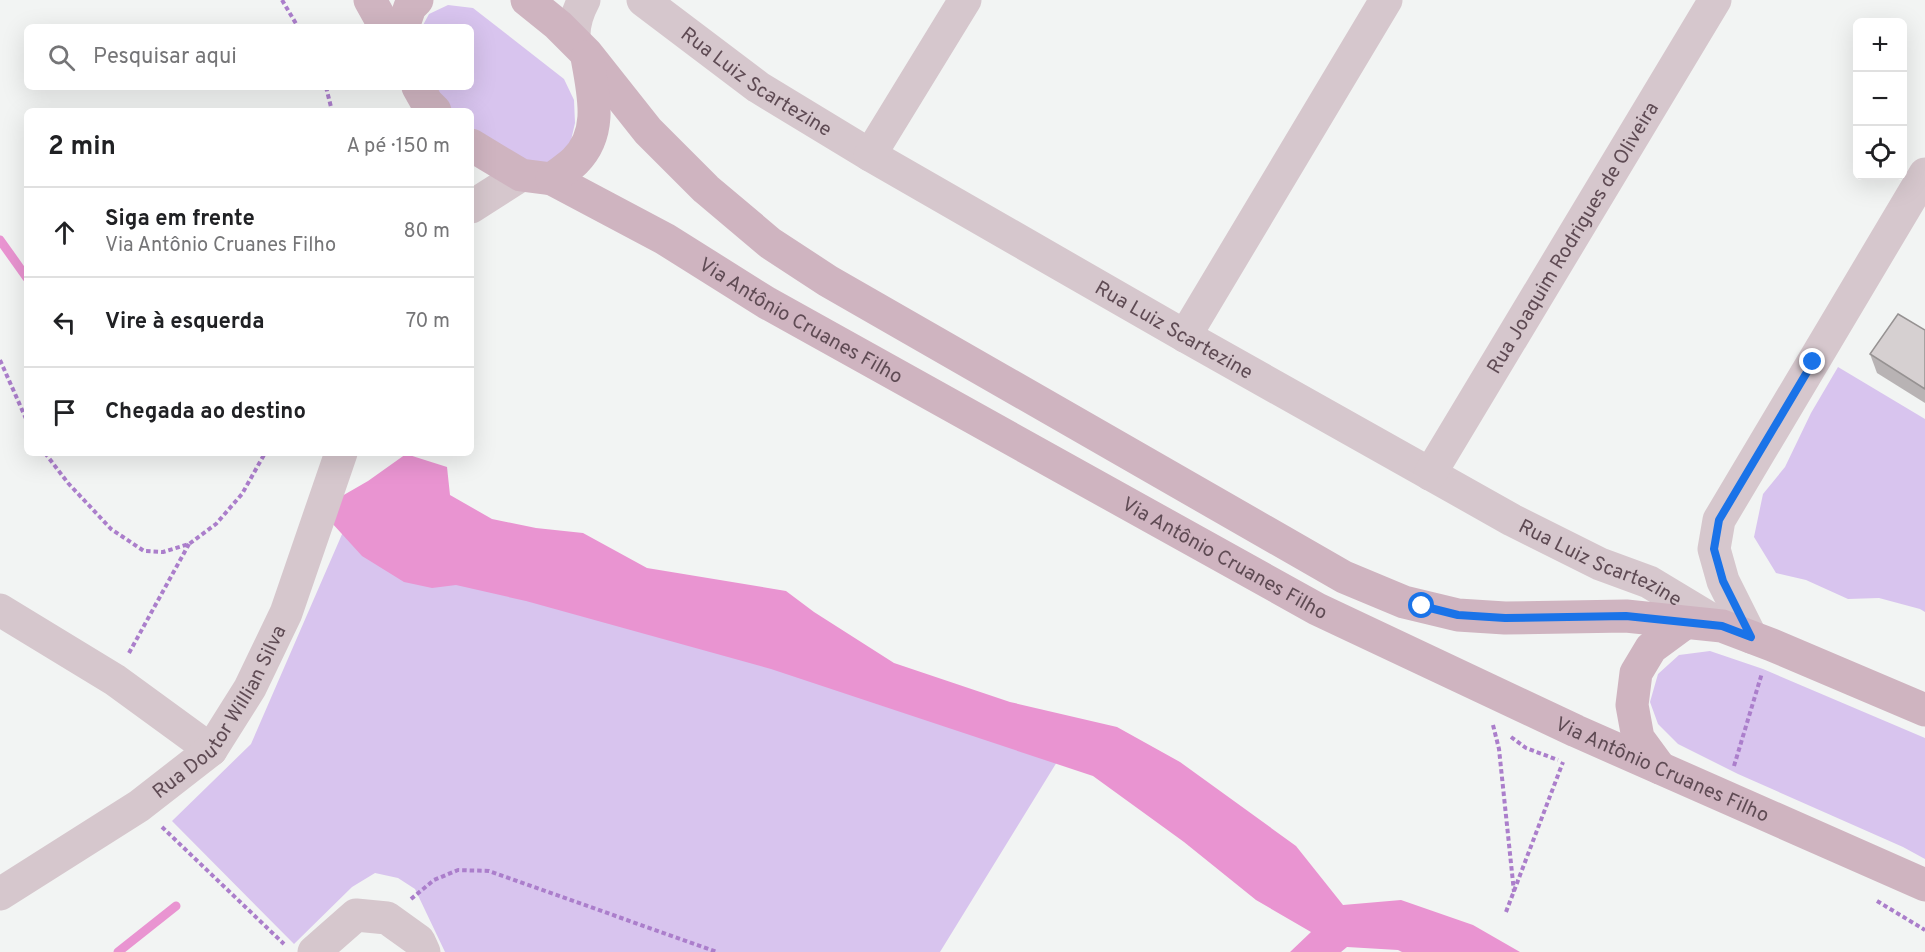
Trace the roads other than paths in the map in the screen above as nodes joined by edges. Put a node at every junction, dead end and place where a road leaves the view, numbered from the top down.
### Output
1 (370, 0) edge
2 (417, 0) edge
3 (526, 0) edge
4 (584, 0) edge
5 (643, 0) edge
6 (965, 0) edge
7 (1386, 0) edge
8 (1715, 0) edge
9 (383, 24) edge
10 (404, 24) edge
11 (580, 47) junction
12 (474, 147) edge
13 (870, 155) junction
14 (536, 177) junction
15 (1923, 182) edge
16 (474, 206) edge
17 (1185, 336) junction
18 (340, 456) edge
19 (1430, 474) junction
20 (0, 610) edge
21 (1685, 623) junction
22 (1737, 631) junction
23 (1925, 710) edge
24 (211, 750) junction
25 (1660, 768) junction
26 (1925, 885) edge
27 (0, 894) edge
28 (302, 951) edge
29 (424, 952) edge

1 - 9 main road
2 - 10 main road
3 - 11 main road, Via Antônio Cruanes Filho
4 - 11 street
5 - 13 street, Rua Luiz Scartezine
6 - 13 street
7 - 17 street
8 - 19 street, Rua Joaquim Rodrigues de Oliveira
11 - 14 main road
11 - 21 main road, Via Antônio Cruanes Filho
12 - 14 main road, Via Antônio Cruanes Filho
13 - 17 street, Rua Luiz Scartezine
14 - 16 street
14 - 25 main road, Via Antônio Cruanes Filho
15 - 22 street
17 - 19 street, Rua Luiz Scartezine
18 - 24 street, Rua Doutor Willian Silva
19 - 22 street, Rua Luiz Scartezine
20 - 24 street
21 - 22 main road, Via Antônio Cruanes Filho
21 - 25 main road
22 - 23 main road, Via Antônio Cruanes Filho
24 - 27 street, Rua Doutor Willian Silva
25 - 26 main road, Via Antônio Cruanes Filho
28 - 29 street

